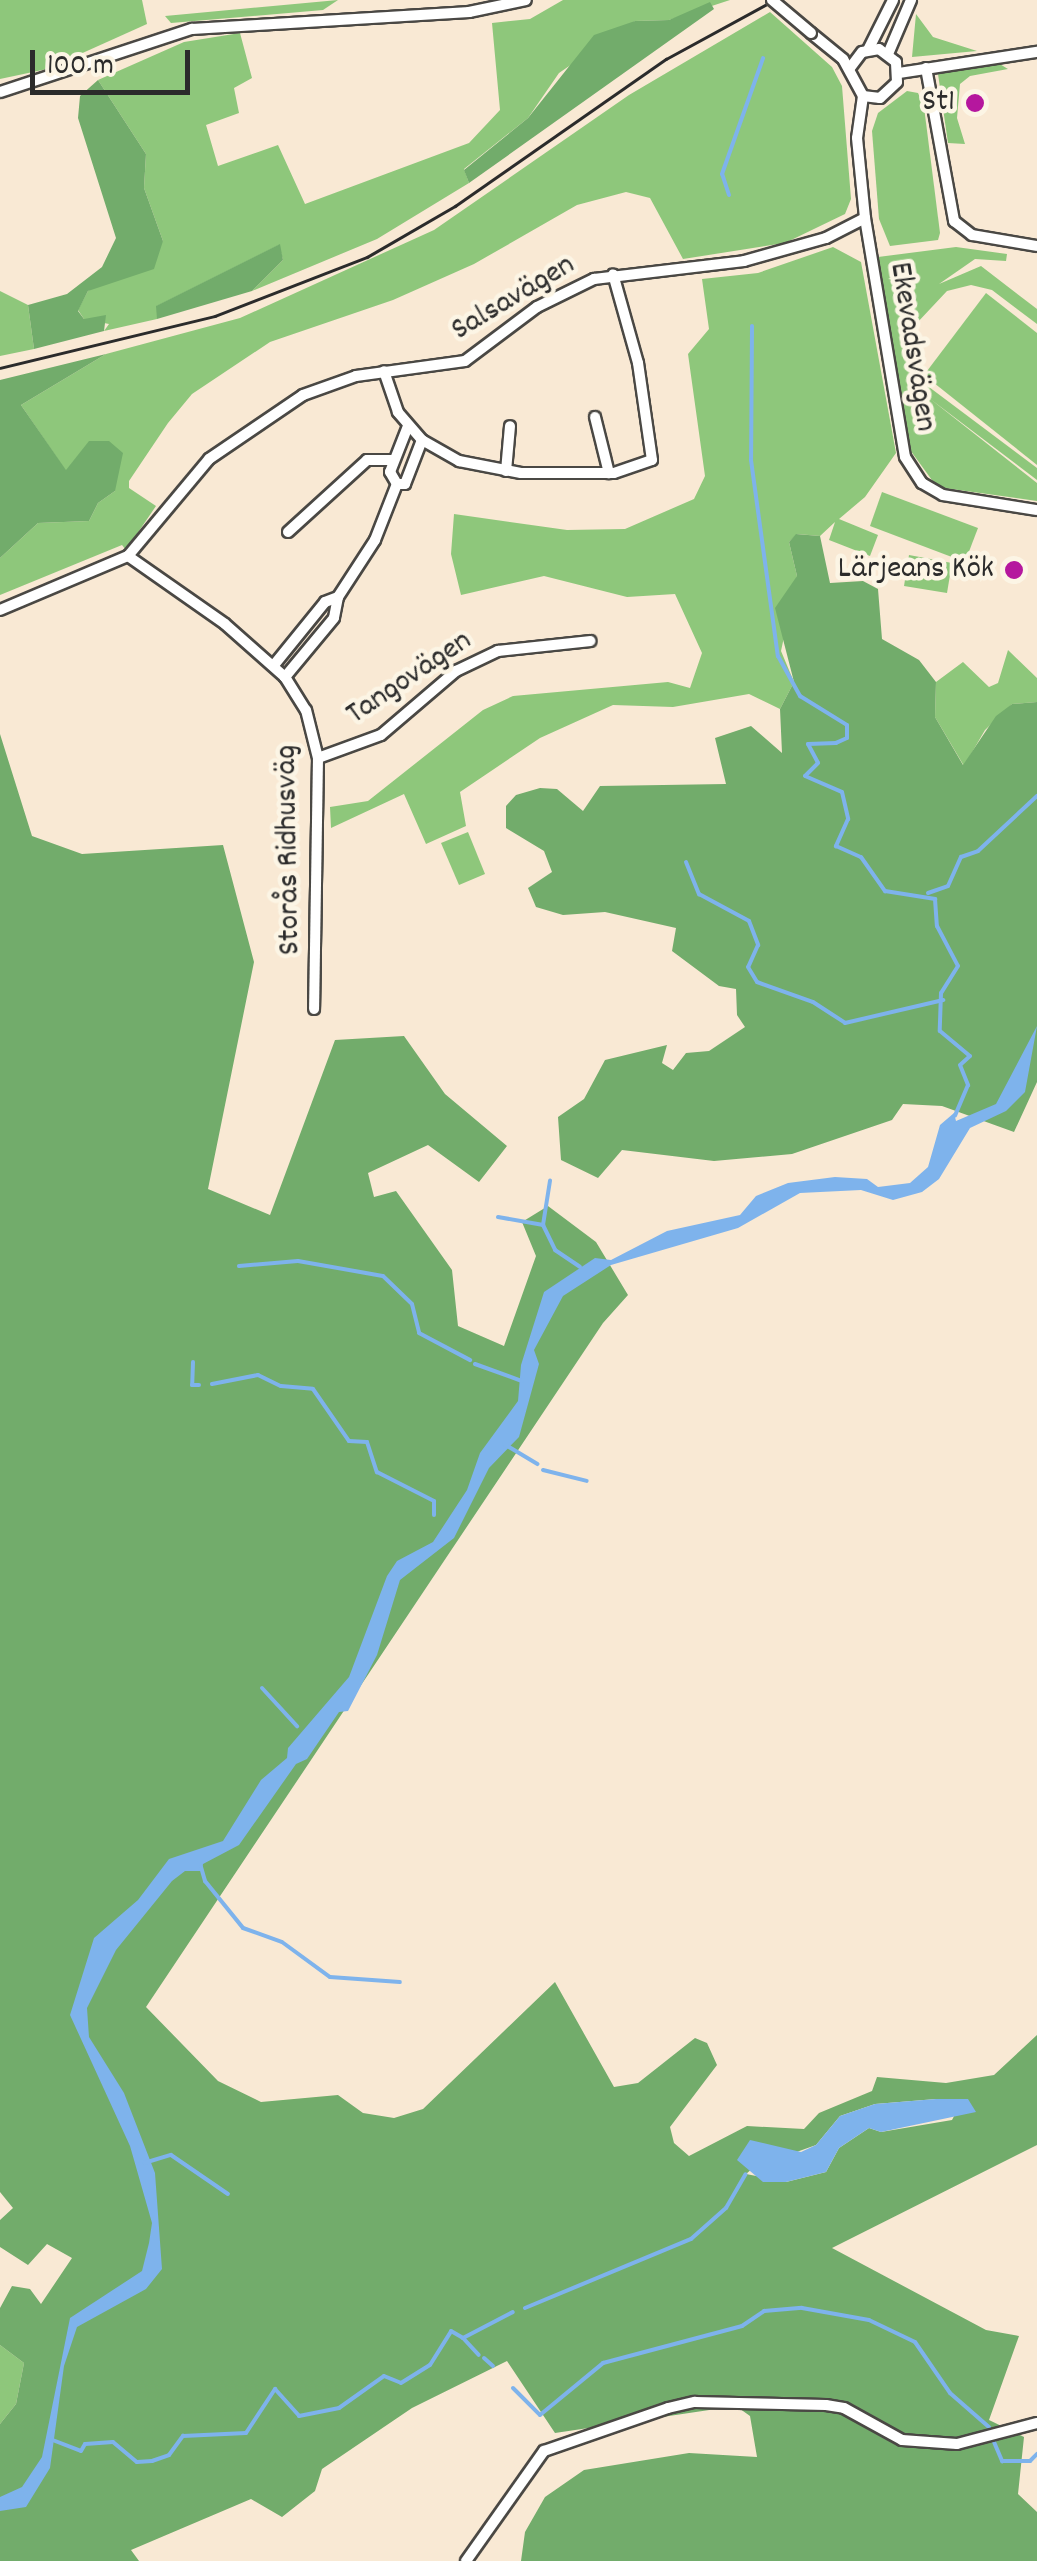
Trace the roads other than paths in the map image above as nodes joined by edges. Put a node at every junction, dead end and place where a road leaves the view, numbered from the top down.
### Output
1 (526, 0) edge
2 (772, 0) edge
3 (894, 0) edge
4 (911, 0) edge
5 (868, 50) junction
6 (1037, 52) edge
7 (888, 54) junction
8 (850, 68) junction
9 (926, 68) junction
10 (898, 73) junction
11 (0, 92) edge
12 (863, 96) junction
13 (865, 218) junction
14 (1037, 246) edge
15 (613, 274) junction
16 (384, 371) junction
17 (595, 417) dead end
18 (408, 426) junction
19 (510, 426) dead end
20 (422, 440) junction
21 (394, 460) junction
22 (506, 471) junction
23 (609, 473) junction
24 (397, 484) junction
25 (1037, 510) edge
26 (288, 532) dead end
27 (128, 556) junction
28 (338, 597) junction
29 (0, 610) edge
30 (590, 641) dead end
31 (274, 664) junction
32 (285, 677) junction
33 (318, 758) junction
34 (314, 1009) dead end
35 (1037, 2423) edge
36 (466, 2561) edge

1 - 11 street
2 - 8 street, bridge
3 - 5 street
4 - 7 street
5 - 7 street
5 - 8 street
6 - 9 street
7 - 10 street
8 - 12 street
9 - 10 street
9 - 14 street
10 - 12 street
12 - 13 street, Ekevadsvägen
13 - 15 street, Salsavägen
13 - 25 street, Ekevadsvägen
15 - 16 street, Salsavägen
15 - 23 street
16 - 18 street
16 - 27 street, Salsavägen
17 - 23 street
18 - 20 street
18 - 21 street
19 - 22 street
20 - 22 street
20 - 24 street
21 - 24 street
21 - 26 street
22 - 23 street
24 - 28 street
27 - 29 street
27 - 31 street, Storås Ridhusväg
28 - 31 street
28 - 32 street
30 - 33 street, Tangovägen
31 - 32 street, Storås Ridhusväg
32 - 33 street, Storås Ridhusväg
33 - 34 street, Storås Ridhusväg
35 - 36 street

